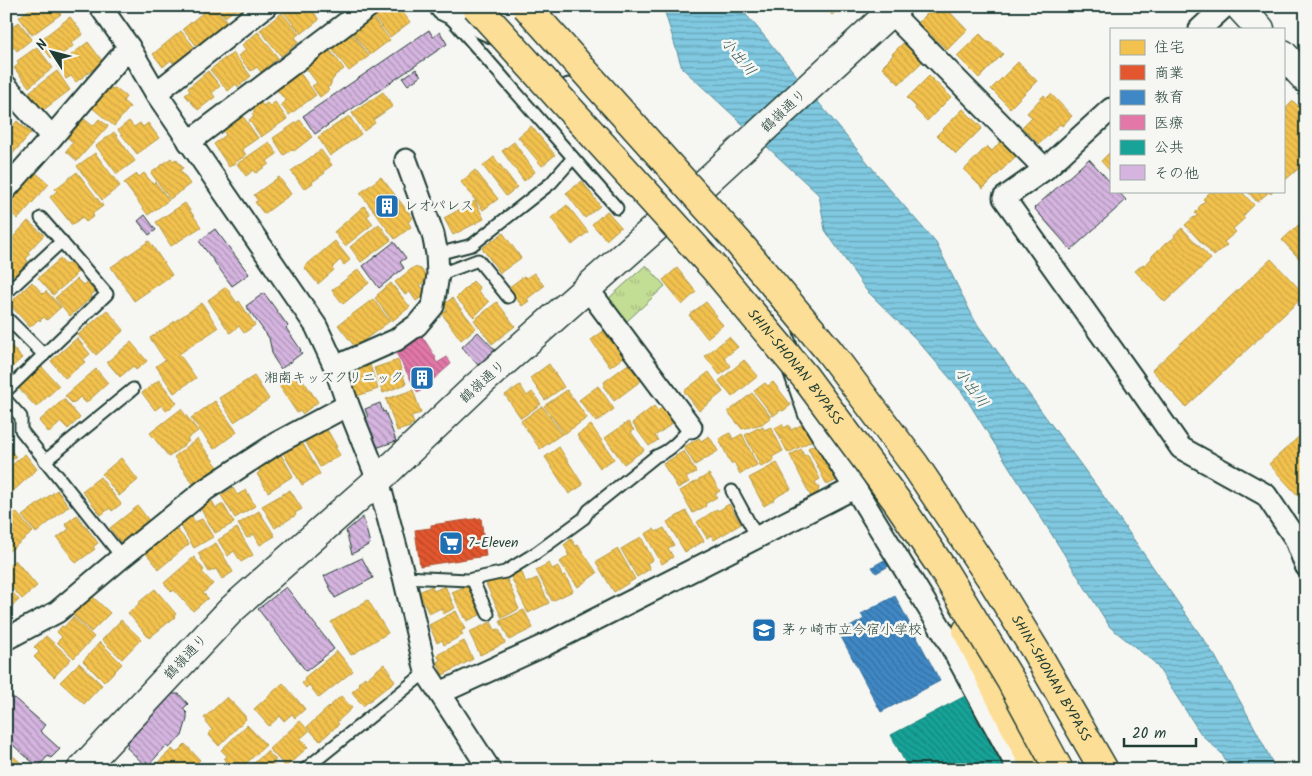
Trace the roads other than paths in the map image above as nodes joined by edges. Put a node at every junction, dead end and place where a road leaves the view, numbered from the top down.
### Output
1 (100, 6) edge
2 (266, 6) edge
3 (369, 6) edge
4 (476, 6) edge
5 (526, 6) edge
6 (1225, 6) edge
7 (1239, 6) edge
8 (441, 7) edge
9 (894, 9) edge
10 (1201, 28) edge
11 (1259, 28) edge
12 (129, 47) junction
13 (1284, 55) edge
14 (1306, 79) edge
15 (6, 86) edge
16 (156, 93) junction
17 (1110, 110) edge
18 (52, 137) junction
19 (190, 142) junction
20 (573, 158) junction
21 (406, 160) dead end
22 (1045, 169) junction
23 (6, 189) edge
24 (681, 205) junction
25 (617, 208) dead end
26 (41, 218) dead end
27 (62, 241) junction
28 (437, 254) junction
29 (438, 275) junction
30 (587, 288) junction
31 (6, 293) edge
32 (508, 297) dead end
33 (6, 318) edge
34 (44, 355) junction
35 (335, 367) junction
36 (133, 388) dead end
37 (6, 391) edge
38 (6, 400) edge
39 (348, 404) junction
40 (691, 427) joint
41 (45, 460) junction
42 (378, 480) junction
43 (854, 488) junction
44 (732, 491) dead end
45 (896, 500) junction
46 (757, 537) junction
47 (122, 557) junction
48 (1306, 566) edge
49 (404, 577) junction
50 (472, 579) junction
51 (488, 614) dead end
52 (6, 639) edge
53 (426, 672) junction
54 (440, 693) junction
55 (1104, 769) edge
56 (81, 770) edge
57 (304, 770) edge
58 (490, 770) edge
59 (1018, 770) edge
60 (1037, 770) edge
61 (1059, 770) edge

1 - 12 street
2 - 16 street
3 - 19 street
4 - 45 highway, SHIN-SHONAN BYPASS, bridge
5 - 55 highway, SHIN-SHONAN BYPASS, bridge
6 - 10 street
7 - 11 street
8 - 20 lane
8 - 24 street
9 - 22 street
9 - 24 street, 鶴嶺通り
12 - 16 street
12 - 18 street
13 - 14 street
15 - 18 street
16 - 19 street
17 - 22 street
18 - 23 street
19 - 35 street
20 - 25 lane
20 - 28 lane
21 - 28 street
22 - 48 street
24 - 30 street, 鶴嶺通り
24 - 43 street
26 - 27 lane
27 - 31 lane
27 - 34 lane
28 - 29 street
29 - 32 lane
29 - 35 street
30 - 40 street
30 - 42 street, 鶴嶺通り
33 - 34 lane
34 - 37 lane
35 - 39 street
36 - 41 lane
38 - 41 lane
39 - 42 street
39 - 47 street
40 - 50 lane
41 - 47 lane
42 - 49 street
42 - 56 street, 鶴嶺通り
43 - 46 street
43 - 59 street
44 - 46 lane
45 - 60 highway, bridge
45 - 61 highway, SHIN-SHONAN BYPASS, bridge
46 - 54 street
47 - 52 street
49 - 50 lane
49 - 53 street
50 - 51 lane
53 - 54 street
53 - 57 lane
54 - 58 street

